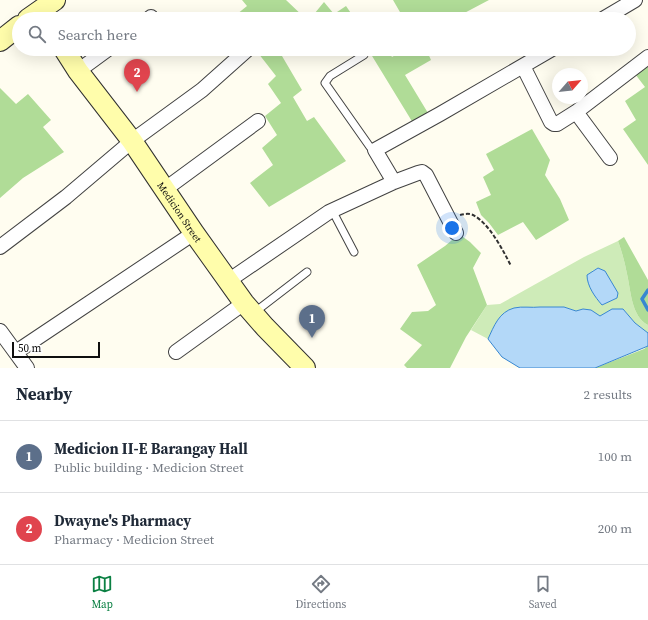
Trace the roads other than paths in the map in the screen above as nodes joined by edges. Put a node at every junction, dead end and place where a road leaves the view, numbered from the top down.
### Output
1 (635, 0) edge
2 (615, 12) edge
3 (12, 32) edge
4 (0, 41) edge
5 (68, 56) edge
6 (98, 56) edge
7 (240, 56) edge
8 (362, 56) edge
9 (540, 56) edge
10 (648, 57) edge
11 (523, 66) junction
12 (78, 71) junction
13 (576, 112) junction
14 (258, 121) dead end
15 (132, 142) junction
16 (375, 150) junction
17 (610, 158) dead end
18 (394, 182) junction
19 (164, 190) junction
20 (332, 210) junction
21 (194, 233) junction
22 (456, 233) dead end
23 (0, 247) edge
24 (354, 252) dead end
25 (307, 272) dead end
26 (228, 281) junction
27 (248, 308) junction
28 (0, 331) edge
29 (16, 352) junction
30 (176, 352) dead end
31 (27, 368) edge
32 (305, 368) edge

1 - 2 street
3 - 4 street
5 - 12 street, Medicion Street
6 - 12 street
7 - 15 street
8 - 16 lane
9 - 11 street
10 - 13 street
11 - 13 street
11 - 16 street
12 - 15 street, Medicion Street
13 - 17 street
14 - 19 street
15 - 19 street, Medicion Street
15 - 23 street
16 - 18 street
18 - 20 street
18 - 22 street
19 - 21 street, Medicion Street
20 - 24 lane
20 - 26 street
21 - 26 street, Medicion Street
21 - 29 street
25 - 27 lane
26 - 27 street, Medicion Street
27 - 30 street
27 - 32 street, Medicion Street
28 - 29 street
29 - 31 street

